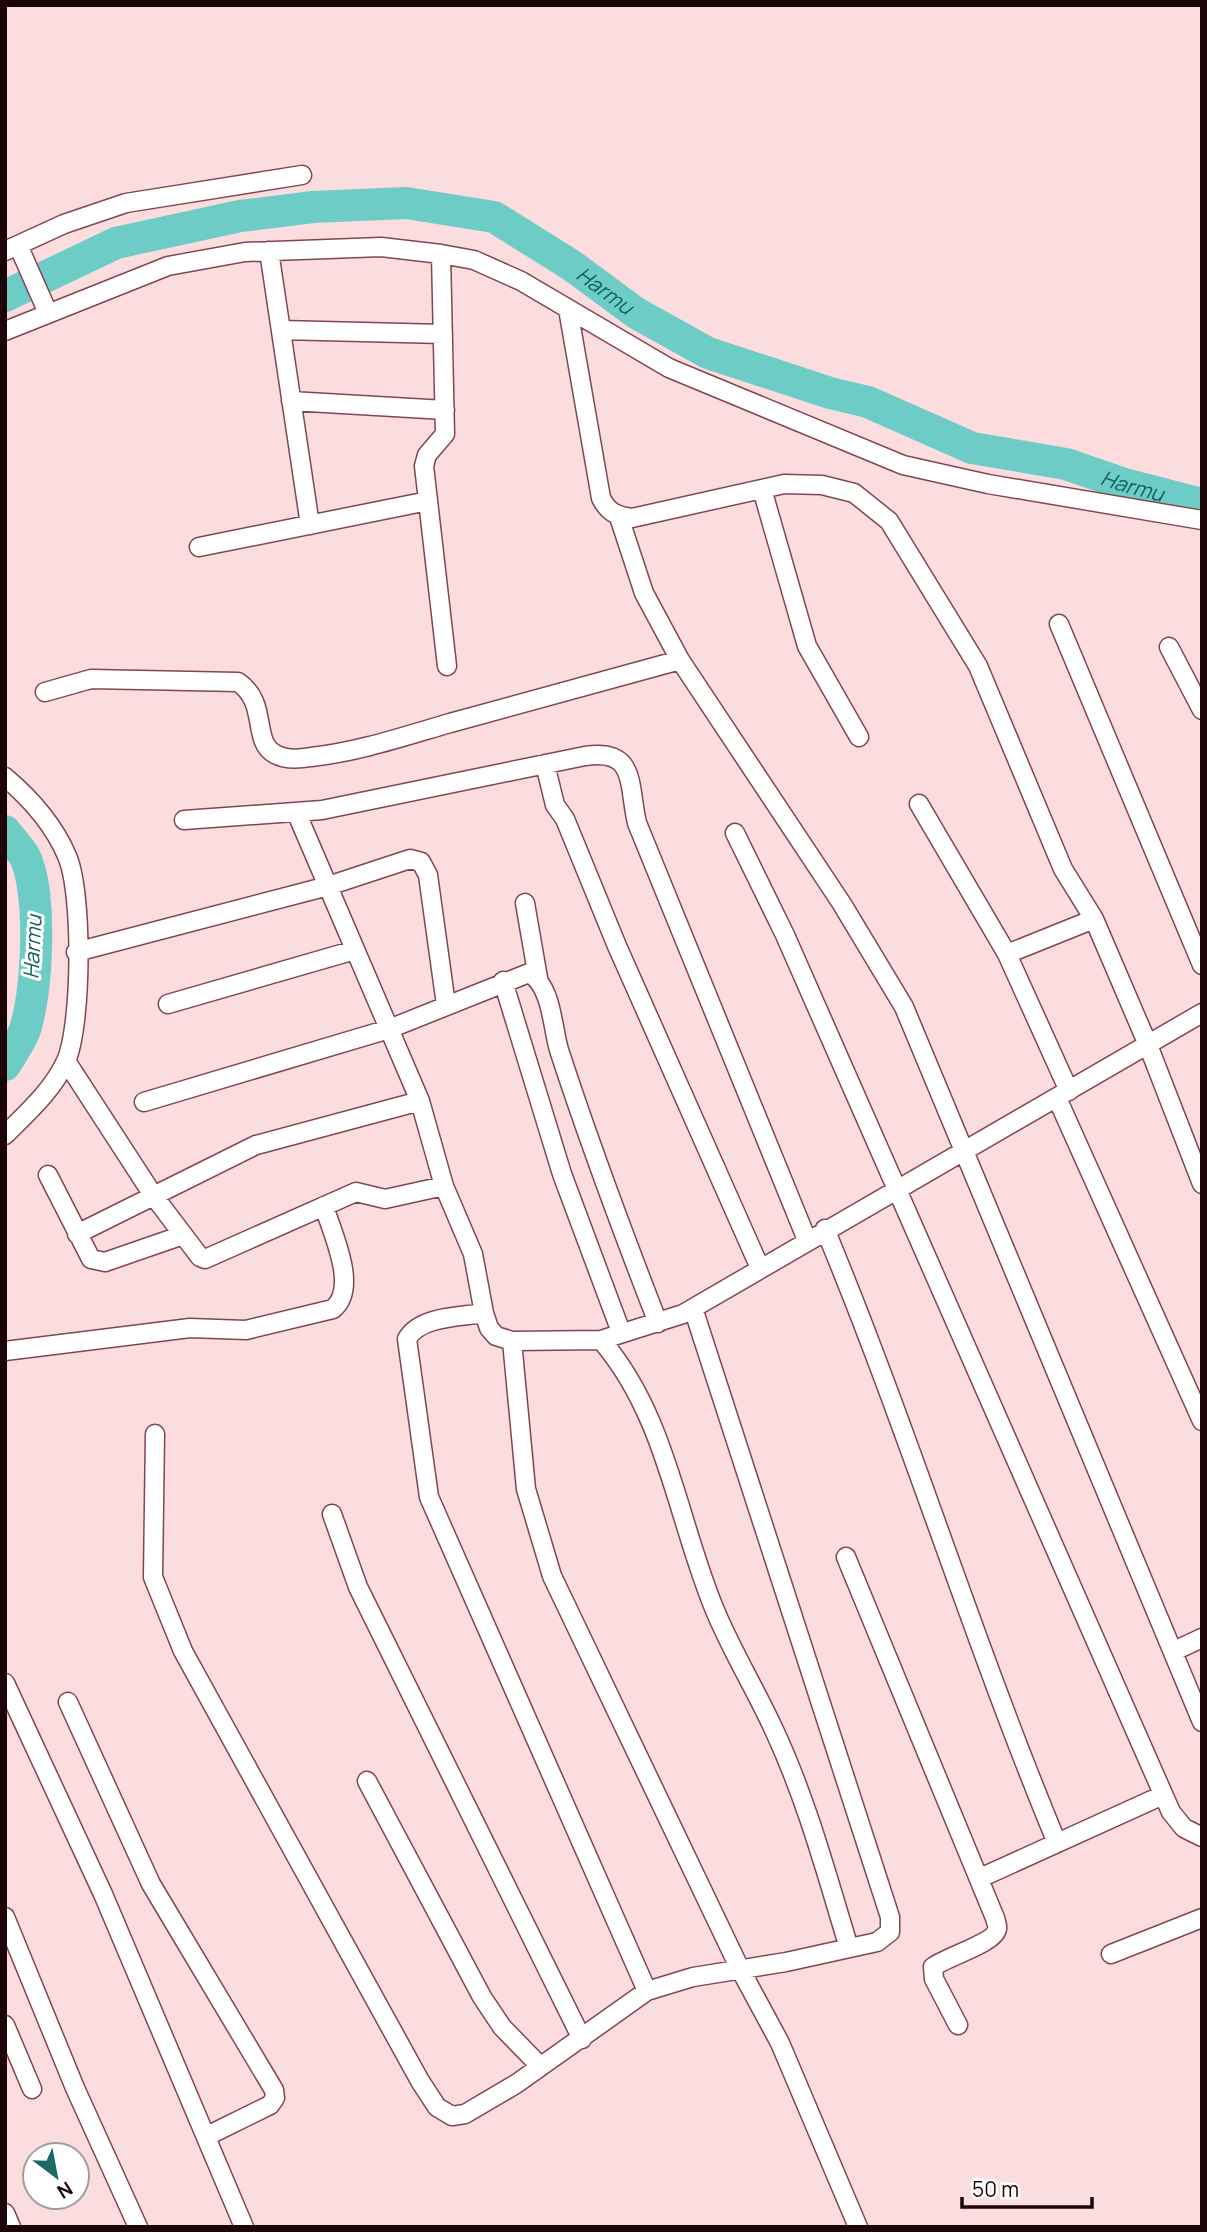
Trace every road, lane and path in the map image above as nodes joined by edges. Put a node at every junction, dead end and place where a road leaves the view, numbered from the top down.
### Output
1 (302, 175) dead end
2 (12, 248) edge
3 (269, 251) junction
4 (441, 254) junction
5 (44, 305) junction
6 (568, 309) junction
7 (281, 330) junction
8 (5, 331) edge
9 (443, 334) junction
10 (291, 401) junction
11 (445, 410) junction
12 (762, 489) junction
13 (428, 501) junction
14 (619, 517) junction
15 (1202, 520) edge
16 (310, 525) junction
17 (199, 547) dead end
18 (1059, 624) dead end
19 (1169, 647) dead end
20 (680, 660) junction
21 (447, 666) dead end
22 (45, 692) dead end
23 (1202, 710) edge
24 (859, 737) dead end
25 (545, 764) junction
26 (5, 777) edge
27 (919, 804) dead end
28 (297, 814) junction
29 (184, 820) dead end
30 (735, 833) dead end
31 (328, 886) junction
32 (525, 903) dead end
33 (1094, 919) junction
34 (355, 950) junction
35 (76, 952) junction
36 (1007, 954) junction
37 (1202, 965) edge
38 (538, 978) junction
39 (503, 981) junction
40 (168, 1004) dead end
41 (446, 1005) junction
42 (1202, 1013) edge
43 (389, 1029) junction
44 (1148, 1045) junction
45 (66, 1061) junction
46 (1063, 1094) junction
47 (421, 1101) junction
48 (144, 1102) dead end
49 (5, 1135) edge
50 (963, 1153) junction
51 (48, 1175) dead end
52 (1202, 1184) edge
53 (444, 1186) junction
54 (897, 1190) junction
55 (153, 1195) junction
56 (324, 1206) junction
57 (825, 1229) junction
58 (77, 1234) junction
59 (183, 1235) junction
60 (807, 1240) junction
61 (760, 1268) junction
62 (693, 1308) junction
63 (484, 1313) junction
64 (658, 1323) junction
65 (621, 1332) junction
66 (601, 1340) junction
67 (512, 1341) junction
68 (5, 1352) edge
69 (1202, 1421) edge
70 (155, 1434) dead end
71 (332, 1514) dead end
72 (846, 1557) dead end
73 (1202, 1638) edge
74 (1174, 1651) junction
75 (5, 1683) edge
76 (68, 1702) dead end
77 (1202, 1722) edge
78 (367, 1781) dead end
79 (1163, 1795) junction
80 (1202, 1837) edge
81 (1057, 1843) junction
82 (980, 1878) junction
83 (5, 1917) edge
84 (1202, 1918) edge
85 (849, 1948) junction
86 (1111, 1955) dead end
87 (739, 1967) junction
88 (647, 1991) junction
89 (5, 2025) edge
90 (958, 2025) dead end
91 (582, 2039) junction
92 (540, 2066) junction
93 (32, 2090) dead end
94 (207, 2136) junction
95 (5, 2213) edge
96 (11, 2227) edge
97 (138, 2227) edge
98 (244, 2227) edge
99 (858, 2227) edge

1 - 2 street
2 - 5 street
3 - 4 street
3 - 5 street
3 - 7 street
4 - 6 street
4 - 9 street
5 - 8 street
6 - 14 street
6 - 15 street
7 - 9 street
7 - 10 street
9 - 11 street
10 - 11 street
10 - 16 street
11 - 13 street
12 - 14 street
12 - 24 street
12 - 33 street
13 - 16 street
13 - 21 street
14 - 20 street
16 - 17 street
18 - 37 street
19 - 23 street
20 - 22 street
20 - 50 street
25 - 28 street
25 - 60 street
25 - 61 street
26 - 35 street
27 - 36 street
28 - 29 street
28 - 31 street
30 - 54 street
31 - 34 street
31 - 35 street
31 - 41 street
32 - 38 street
33 - 36 street
33 - 44 street
34 - 40 street
34 - 43 street
35 - 45 street
36 - 46 street
38 - 39 street
38 - 64 street
39 - 41 street
39 - 65 street
41 - 43 street
42 - 44 street
43 - 47 street
43 - 48 street
44 - 46 street
44 - 52 street
45 - 49 street
45 - 55 street
46 - 50 street
46 - 69 street
47 - 53 street
47 - 55 street
50 - 54 street
50 - 74 street
51 - 58 street
53 - 56 street
53 - 63 street
54 - 57 street
54 - 79 street
55 - 58 street
55 - 59 street
56 - 59 street
56 - 68 street
57 - 60 street
57 - 81 street
58 - 59 street
60 - 61 street
61 - 62 street
62 - 64 street
62 - 85 street
63 - 67 street
63 - 88 street
64 - 65 street
65 - 66 street
66 - 67 street
66 - 85 street
67 - 87 street
70 - 92 street
71 - 91 street
72 - 82 street
73 - 74 street
74 - 77 street
75 - 94 street
76 - 94 street
78 - 92 street
79 - 80 street
79 - 81 street
81 - 82 street
82 - 90 street
83 - 97 street
84 - 86 street
85 - 87 street
87 - 88 street
87 - 99 street
88 - 91 street
89 - 93 street
91 - 92 street
94 - 98 street
95 - 96 street

